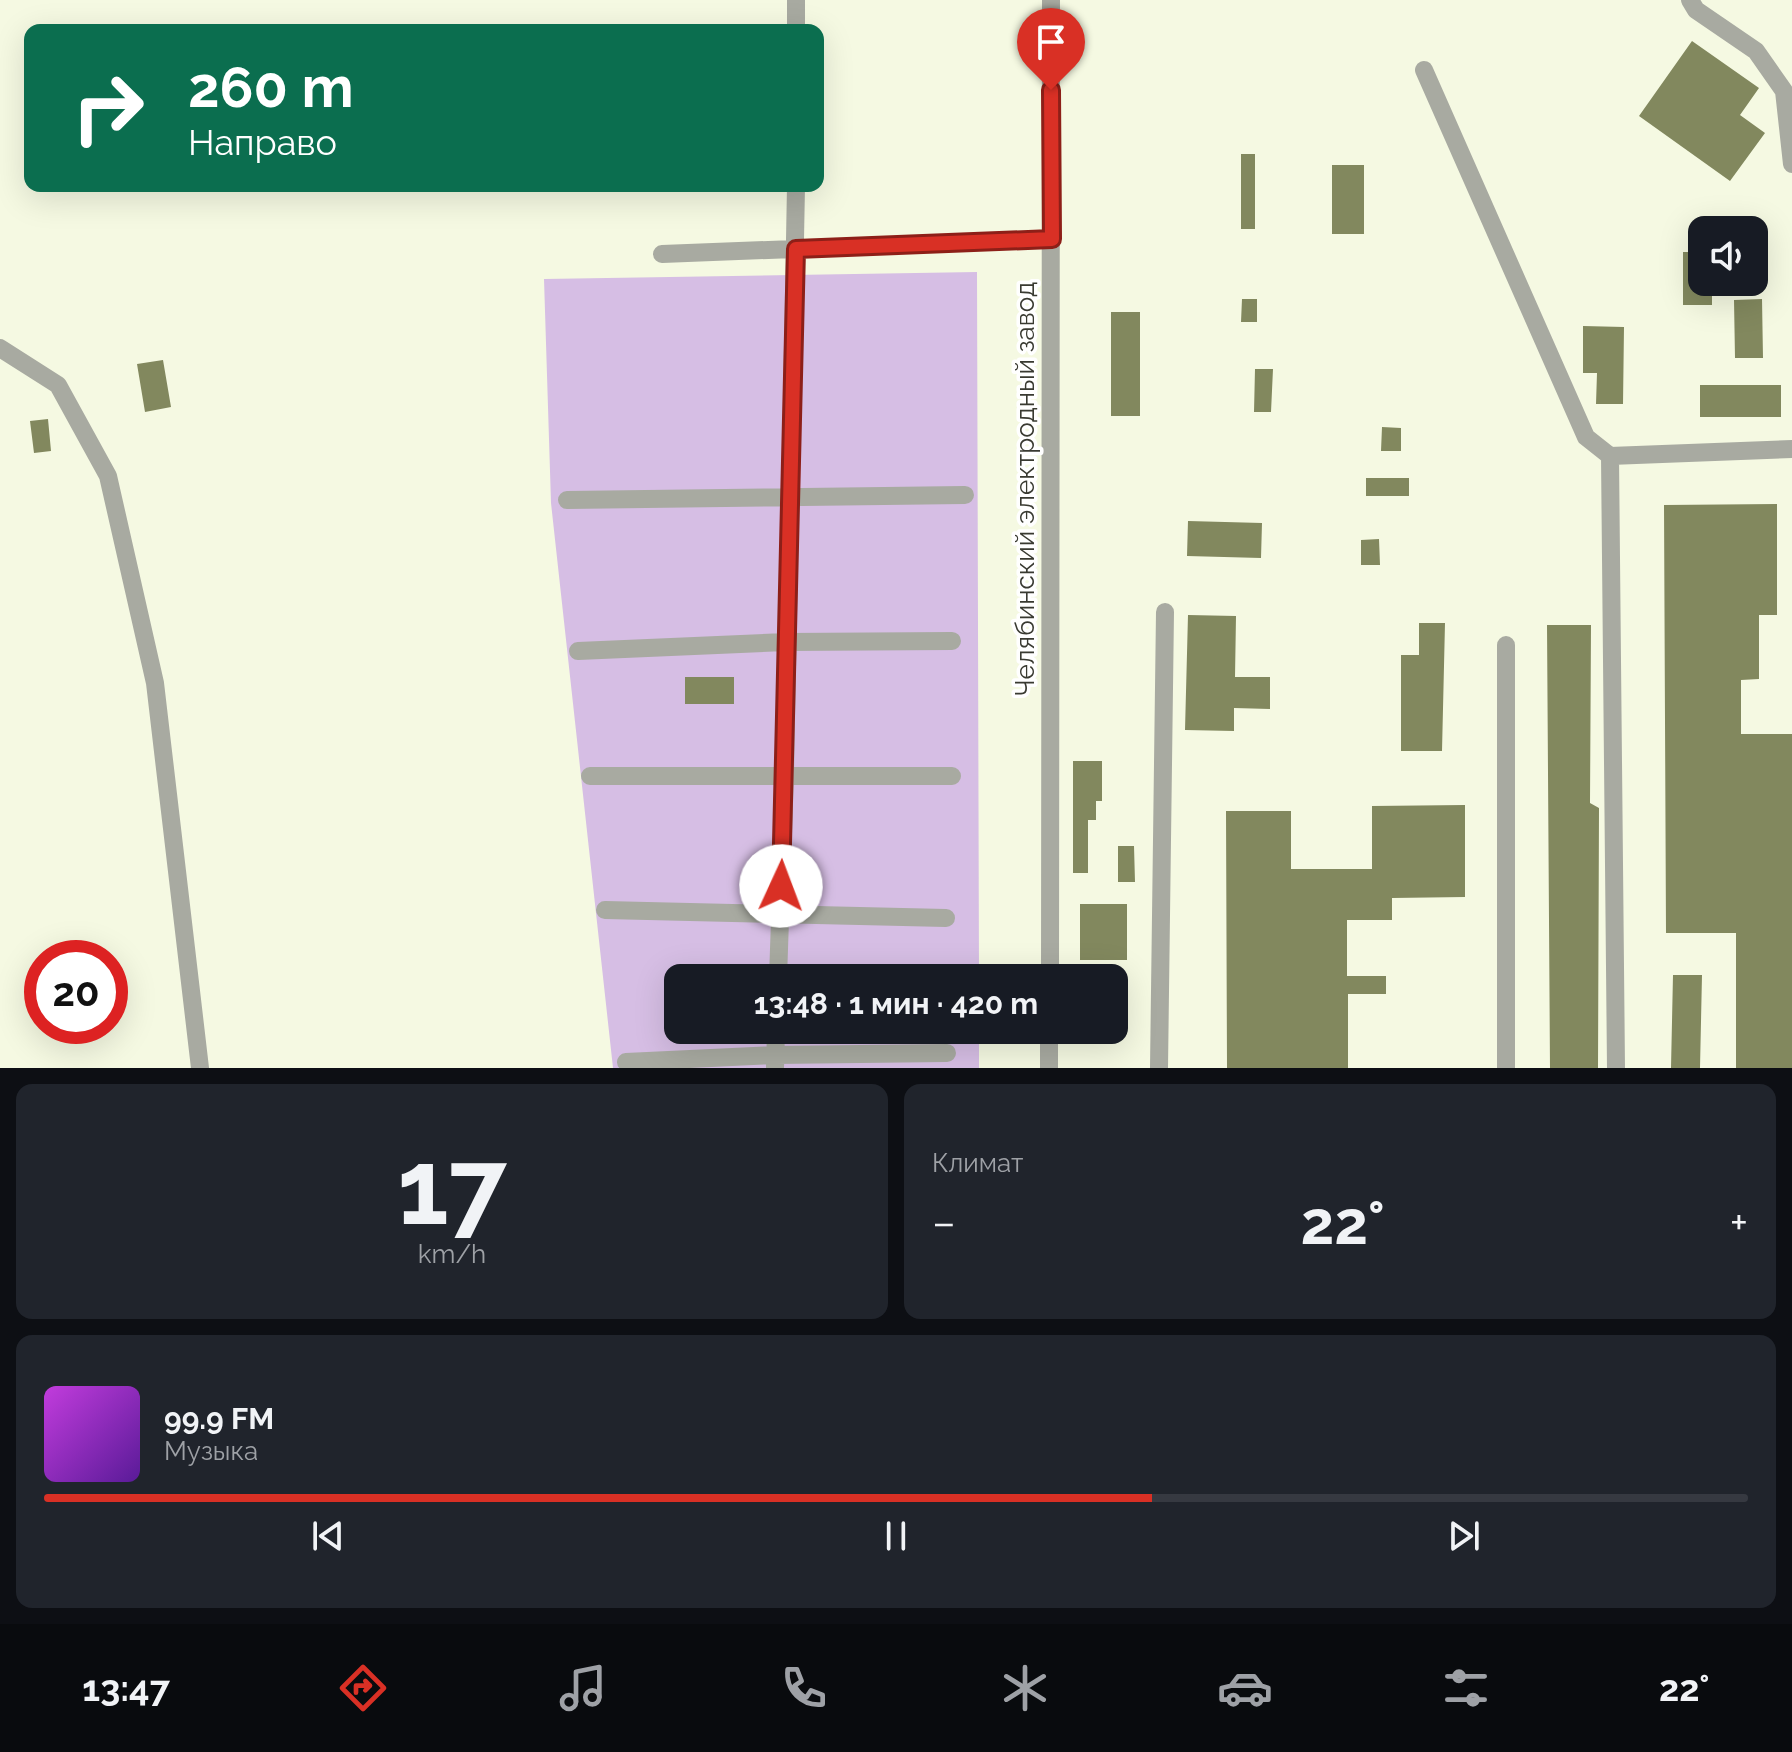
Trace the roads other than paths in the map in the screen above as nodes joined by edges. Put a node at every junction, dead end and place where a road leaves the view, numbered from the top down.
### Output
1 (796, 0) edge
2 (1051, 0) edge
3 (1690, 0) edge
4 (796, 24) edge
5 (1424, 70) dead end
6 (1792, 164) edge
7 (796, 192) edge
8 (1052, 239) junction
9 (796, 249) junction
10 (662, 254) dead end
11 (0, 348) edge
12 (1792, 449) edge
13 (1610, 456) junction
14 (965, 495) dead end
15 (789, 497) junction
16 (567, 500) dead end
17 (1165, 612) dead end
18 (952, 641) dead end
19 (785, 642) junction
20 (1506, 645) dead end
21 (578, 651) dead end
22 (785, 774) junction
23 (590, 776) dead end
24 (952, 776) dead end
25 (605, 910) dead end
26 (780, 914) junction
27 (946, 918) dead end
28 (778, 964) edge
29 (1050, 964) edge
30 (1049, 1044) edge
31 (947, 1053) dead end
32 (626, 1062) dead end
33 (775, 1062) edge
34 (200, 1068) edge
35 (1049, 1068) edge
36 (1159, 1068) edge
37 (1506, 1068) edge
38 (1616, 1068) edge

1 - 4 street
2 - 8 street, Челябинский электродный завод
3 - 6 street
5 - 13 street
7 - 9 street
8 - 9 street
8 - 29 street, Челябинский электродный завод
9 - 10 street
9 - 15 street
11 - 34 street
12 - 13 street
13 - 38 street
14 - 15 street
15 - 16 street
15 - 19 street
17 - 36 street
18 - 19 street
19 - 21 street
19 - 22 street
20 - 37 street
22 - 23 street
22 - 24 street
22 - 26 street
25 - 26 street
26 - 27 street
26 - 28 street
30 - 35 street
31 - 33 street
32 - 33 street

